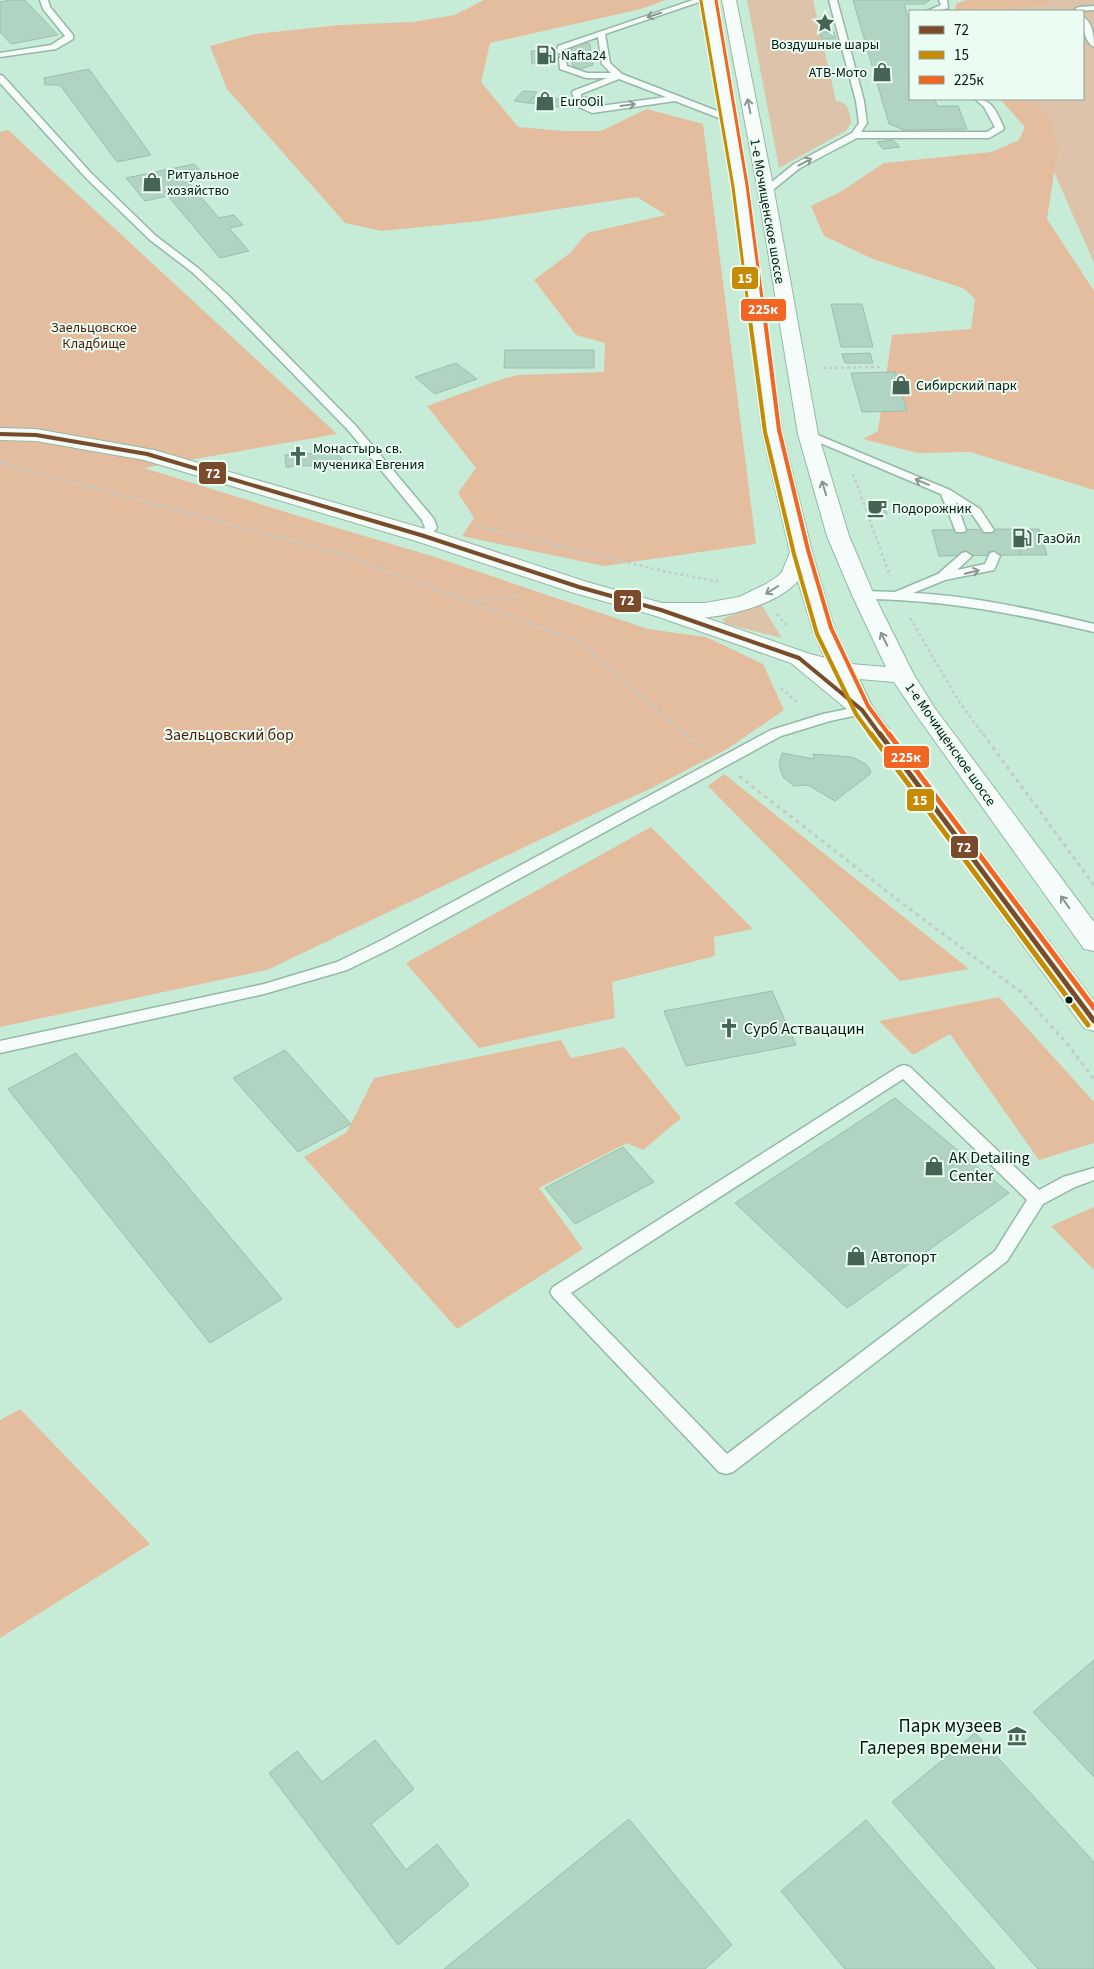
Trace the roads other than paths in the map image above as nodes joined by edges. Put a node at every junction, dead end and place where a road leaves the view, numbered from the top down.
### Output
1 (44, 0) edge
2 (701, 0) edge
3 (708, 0) edge
4 (728, 0) edge
5 (833, 0) edge
6 (943, 0) edge
7 (1075, 0) edge
8 (1094, 8) edge
9 (934, 10) edge
10 (1079, 10) edge
11 (1084, 21) edge
12 (601, 33) junction
13 (1094, 45) edge
14 (0, 55) edge
15 (619, 76) junction
16 (0, 78) edge
17 (676, 98) junction
18 (980, 100) edge
19 (728, 118) junction
20 (855, 135) junction
21 (766, 191) junction
22 (0, 434) edge
23 (808, 434) junction
24 (946, 492) junction
25 (960, 530) dead end
26 (988, 530) dead end
27 (424, 536) junction
28 (801, 552) junction
29 (966, 556) dead end
30 (994, 556) dead end
31 (942, 577) junction
32 (897, 594) junction
33 (862, 595) junction
34 (661, 610) junction
35 (1094, 628) edge
36 (799, 658) junction
37 (842, 670) junction
38 (902, 675) junction
39 (862, 710) junction
40 (1094, 942) edge
41 (1094, 1022) edge
42 (0, 1046) edge
43 (1094, 1174) edge
44 (1037, 1199) junction

1 - 14 lane
2 -> 12 lane
3 - 19 main road
21 -> 4 main road, 1-е Мочищенское шоссе
5 - 20 lane
6 - 9 lane
7 - 10 lane
8 - 10 lane
11 - 13 lane
12 - 15 lane
12 - 15 lane
15 - 17 lane
15 -> 17 lane
16 - 27 lane
17 - 19 lane
18 - 20 lane
19 - 28 main road
21 -> 20 lane
21 - 23 main road, 1-е Мочищенское шоссе
22 - 27 main road
24 -> 23 lane
33 -> 23 main road, 1-е Мочищенское шоссе
24 - 25 lane
24 - 26 lane
27 - 34 main road
28 -> 34 main road
28 - 37 main road
29 - 31 lane
31 -> 30 lane
31 - 32 lane
32 - 33 lane
32 - 35 lane
38 -> 33 main road, 1-е Мочищенское шоссе
34 - 36 main road
36 - 37 main road
36 - 39 main road
37 - 38 main road
37 - 39 main road
40 -> 38 main road, 1-е Мочищенское шоссе
39 - 41 main road
39 - 42 lane
43 - 44 lane
44 - 44 lane

